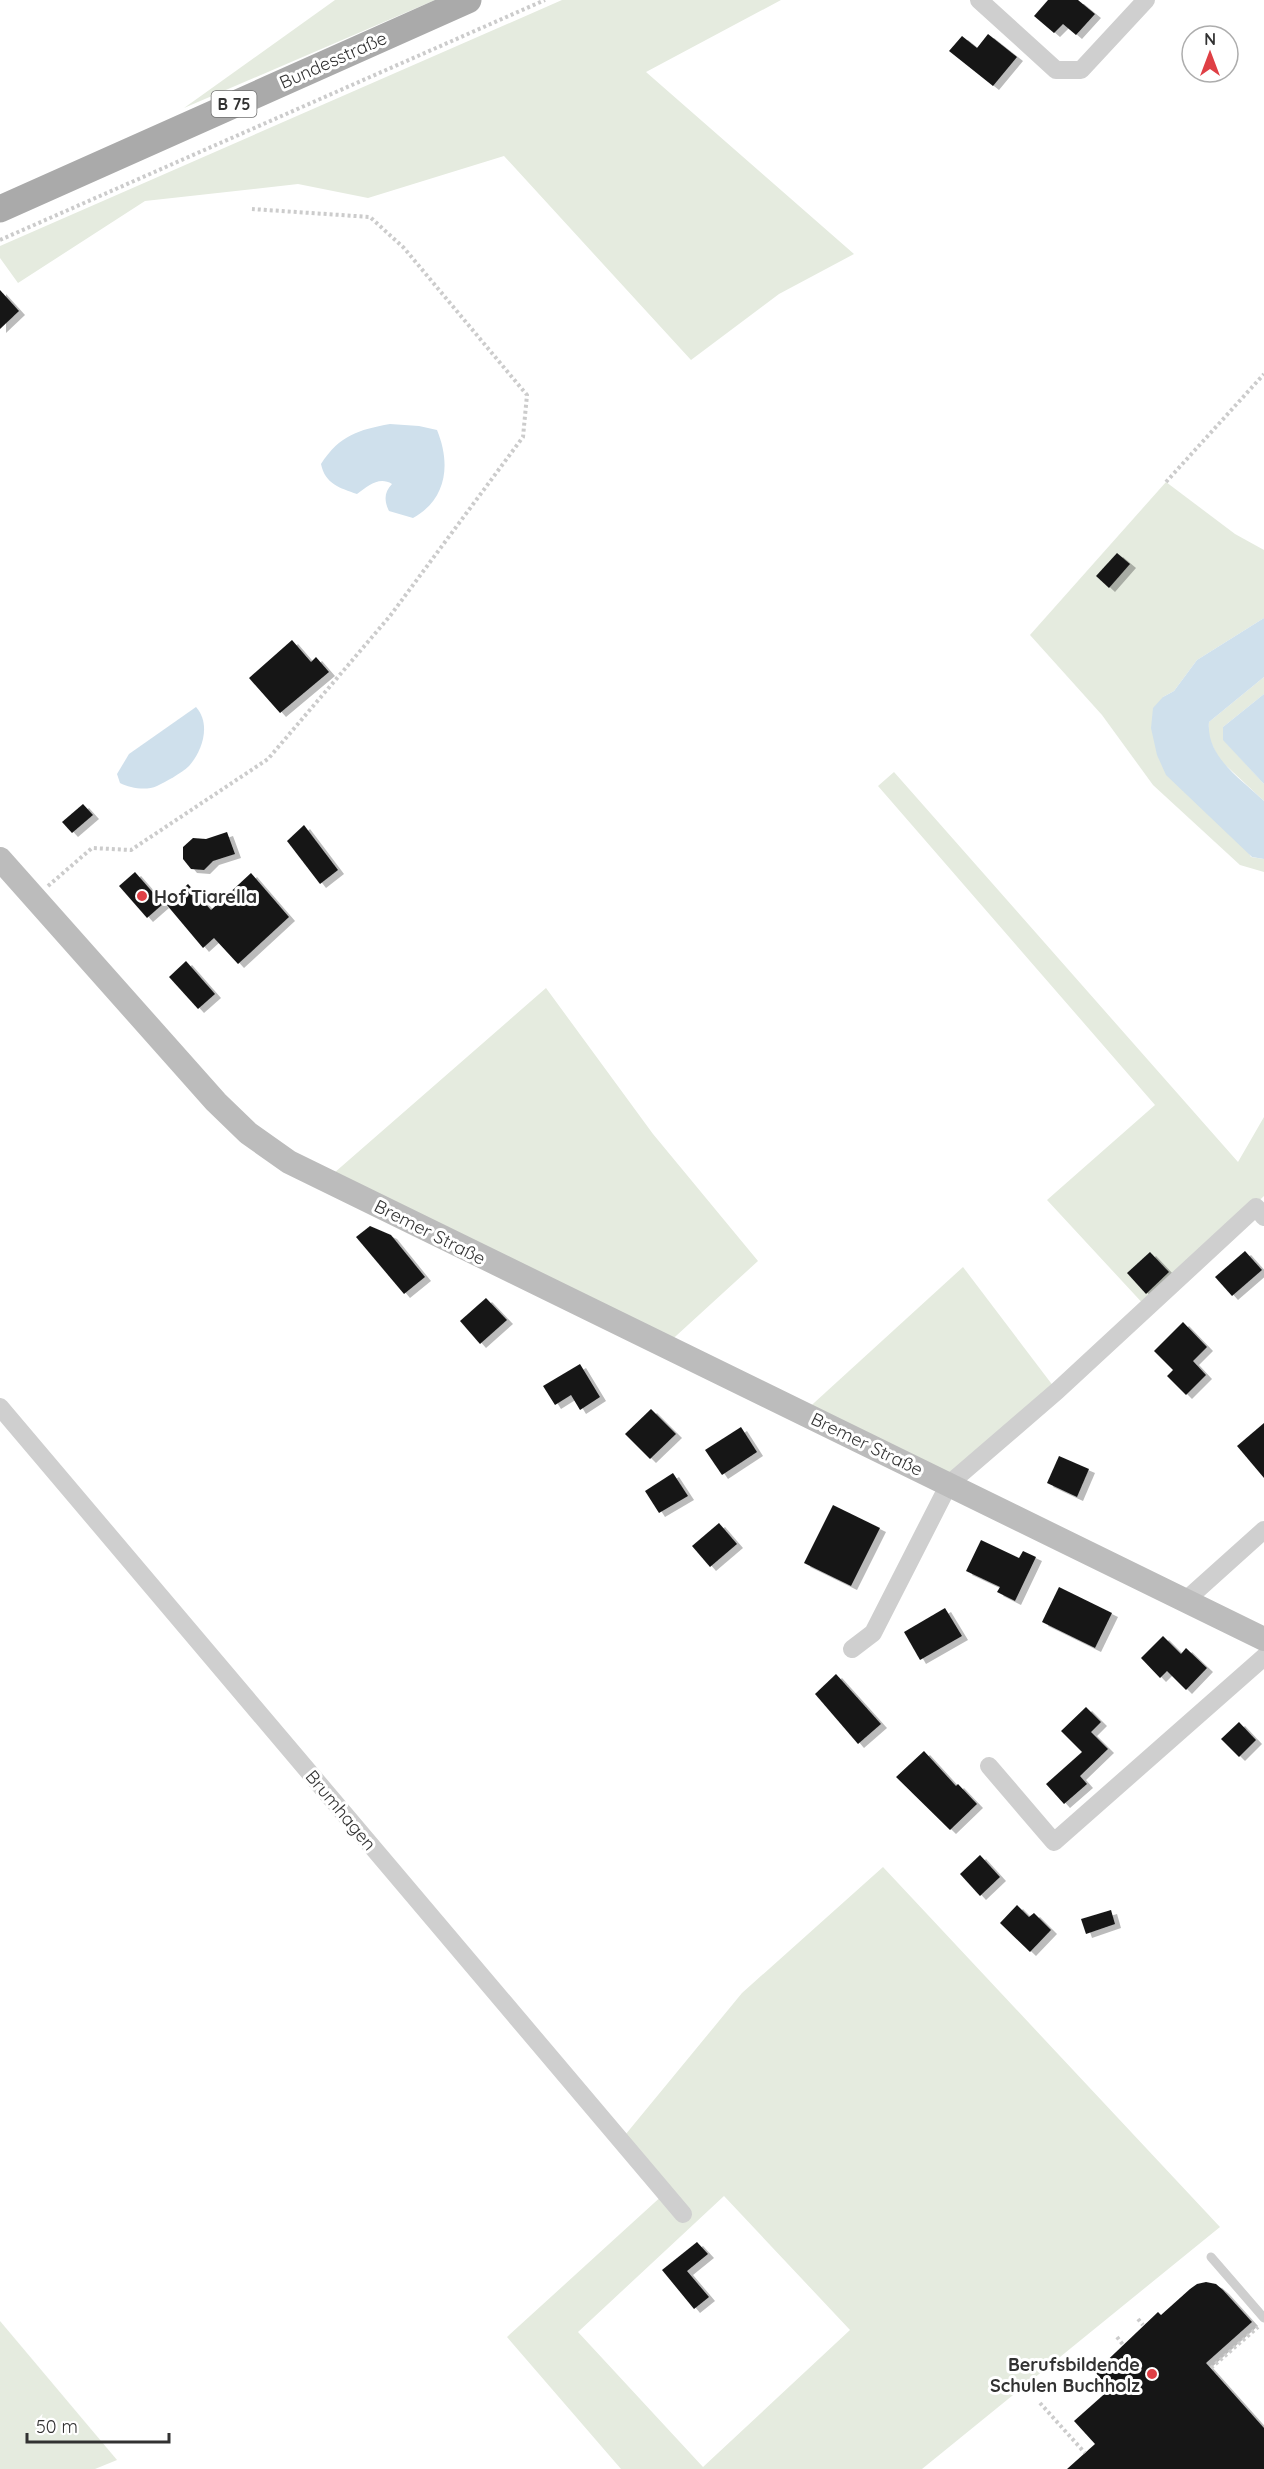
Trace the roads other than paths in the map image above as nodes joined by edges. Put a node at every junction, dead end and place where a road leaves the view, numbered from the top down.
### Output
1 (468, 0) edge
2 (979, 0) edge
3 (1146, 0) edge
4 (0, 209) edge
5 (0, 859) edge
6 (1264, 1217) edge
7 (0, 1407) edge
8 (949, 1484) junction
9 (1264, 1530) edge
10 (1186, 1600) junction
11 (1264, 1638) edge
12 (852, 1649) dead end
13 (1264, 1657) edge
14 (989, 1766) dead end
15 (683, 2214) dead end
16 (1211, 2257) dead end
17 (1264, 2320) edge

1 - 4 main road, Bundesstraße / B 75
2 - 3 street
5 - 8 street, Bremer Straße
6 - 8 street
7 - 15 street, Brumhagen
8 - 10 street, Bremer Straße
8 - 12 street
9 - 10 street
10 - 11 street, Bremer Straße
13 - 14 street
16 - 17 lane

